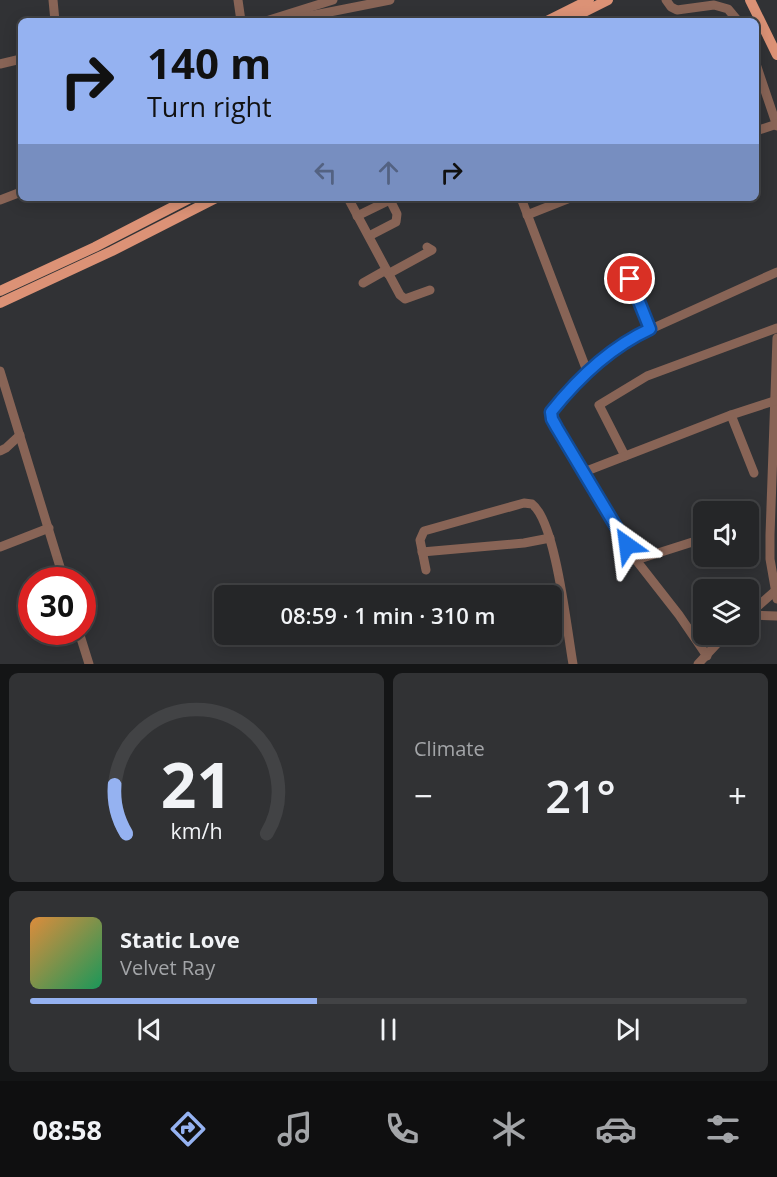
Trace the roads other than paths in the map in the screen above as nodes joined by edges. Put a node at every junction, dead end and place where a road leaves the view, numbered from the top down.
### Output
1 (53, 0) edge
2 (238, 0) edge
3 (333, 0) edge
4 (390, 0) edge
5 (589, 0) edge
6 (608, 0) edge
7 (666, 0) edge
8 (750, 0) edge
9 (55, 18) edge
10 (241, 18) edge
11 (276, 18) edge
12 (299, 18) edge
13 (553, 18) edge
14 (572, 18) edge
15 (736, 18) edge
16 (759, 18) edge
17 (759, 18) edge
18 (777, 55) edge
19 (18, 61) edge
20 (0, 64) edge
21 (759, 73) edge
22 (777, 125) edge
23 (759, 130) edge
24 (18, 193) edge
25 (0, 200) edge
26 (184, 201) edge
27 (210, 201) edge
28 (350, 201) edge
29 (388, 201) edge
30 (393, 201) edge
31 (522, 201) edge
32 (562, 201) edge
33 (527, 215) junction
34 (357, 216) junction
35 (369, 236) junction
36 (427, 247) dead end
37 (623, 262) dead end
38 (387, 272) junction
39 (777, 272) edge
40 (363, 283) dead end
41 (430, 290) dead end
42 (0, 291) edge
43 (0, 303) edge
44 (777, 328) edge
45 (650, 329) junction
46 (777, 338) edge
47 (0, 371) edge
48 (587, 371) junction
49 (776, 377) edge
50 (775, 400) edge
51 (731, 415) junction
52 (21, 435) junction
53 (3, 449) edge
54 (26, 451) junction
55 (625, 456) junction
56 (584, 472) junction
57 (754, 473) dead end
58 (49, 528) junction
59 (550, 538) junction
60 (693, 542) edge
61 (0, 547) edge
62 (422, 552) junction
63 (636, 560) junction
64 (60, 567) edge
65 (426, 570) dead end
66 (776, 595) edge
67 (759, 607) edge
68 (759, 615) edge
69 (777, 616) edge
70 (84, 645) edge
71 (716, 645) edge
72 (707, 656) junction
73 (89, 664) edge
74 (573, 664) edge
75 (698, 664) edge

1 - 9 street
2 - 10 street
3 - 11 street
4 - 12 street
5 - 13 main road
6 - 14 main road
7 - 15 street
8 - 16 main road
17 - 18 main road
19 - 20 street
21 - 22 street
22 - 23 street
24 - 25 street
26 - 42 main road
27 - 43 main road
28 - 34 street
29 - 34 street
30 - 35 street
31 - 33 street
32 - 33 street
33 - 48 street
34 - 35 street
35 - 38 street
36 - 38 street
37 - 45 street
38 - 40 street
38 - 41 street
39 - 45 street
44 - 55 street
45 - 48 street
46 - 49 street
47 - 52 street
48 - 56 street
49 - 50 street
50 - 51 street
50 - 66 street
51 - 55 street
51 - 57 street
52 - 53 street
52 - 54 street
53 - 54 street
54 - 58 street
55 - 56 street
56 - 63 street
58 - 61 street
58 - 64 street
59 - 62 street
59 - 62 street
59 - 74 street
60 - 63 street
62 - 65 street
63 - 72 street
66 - 67 street
68 - 69 street
70 - 73 street
71 - 72 street
72 - 75 street

